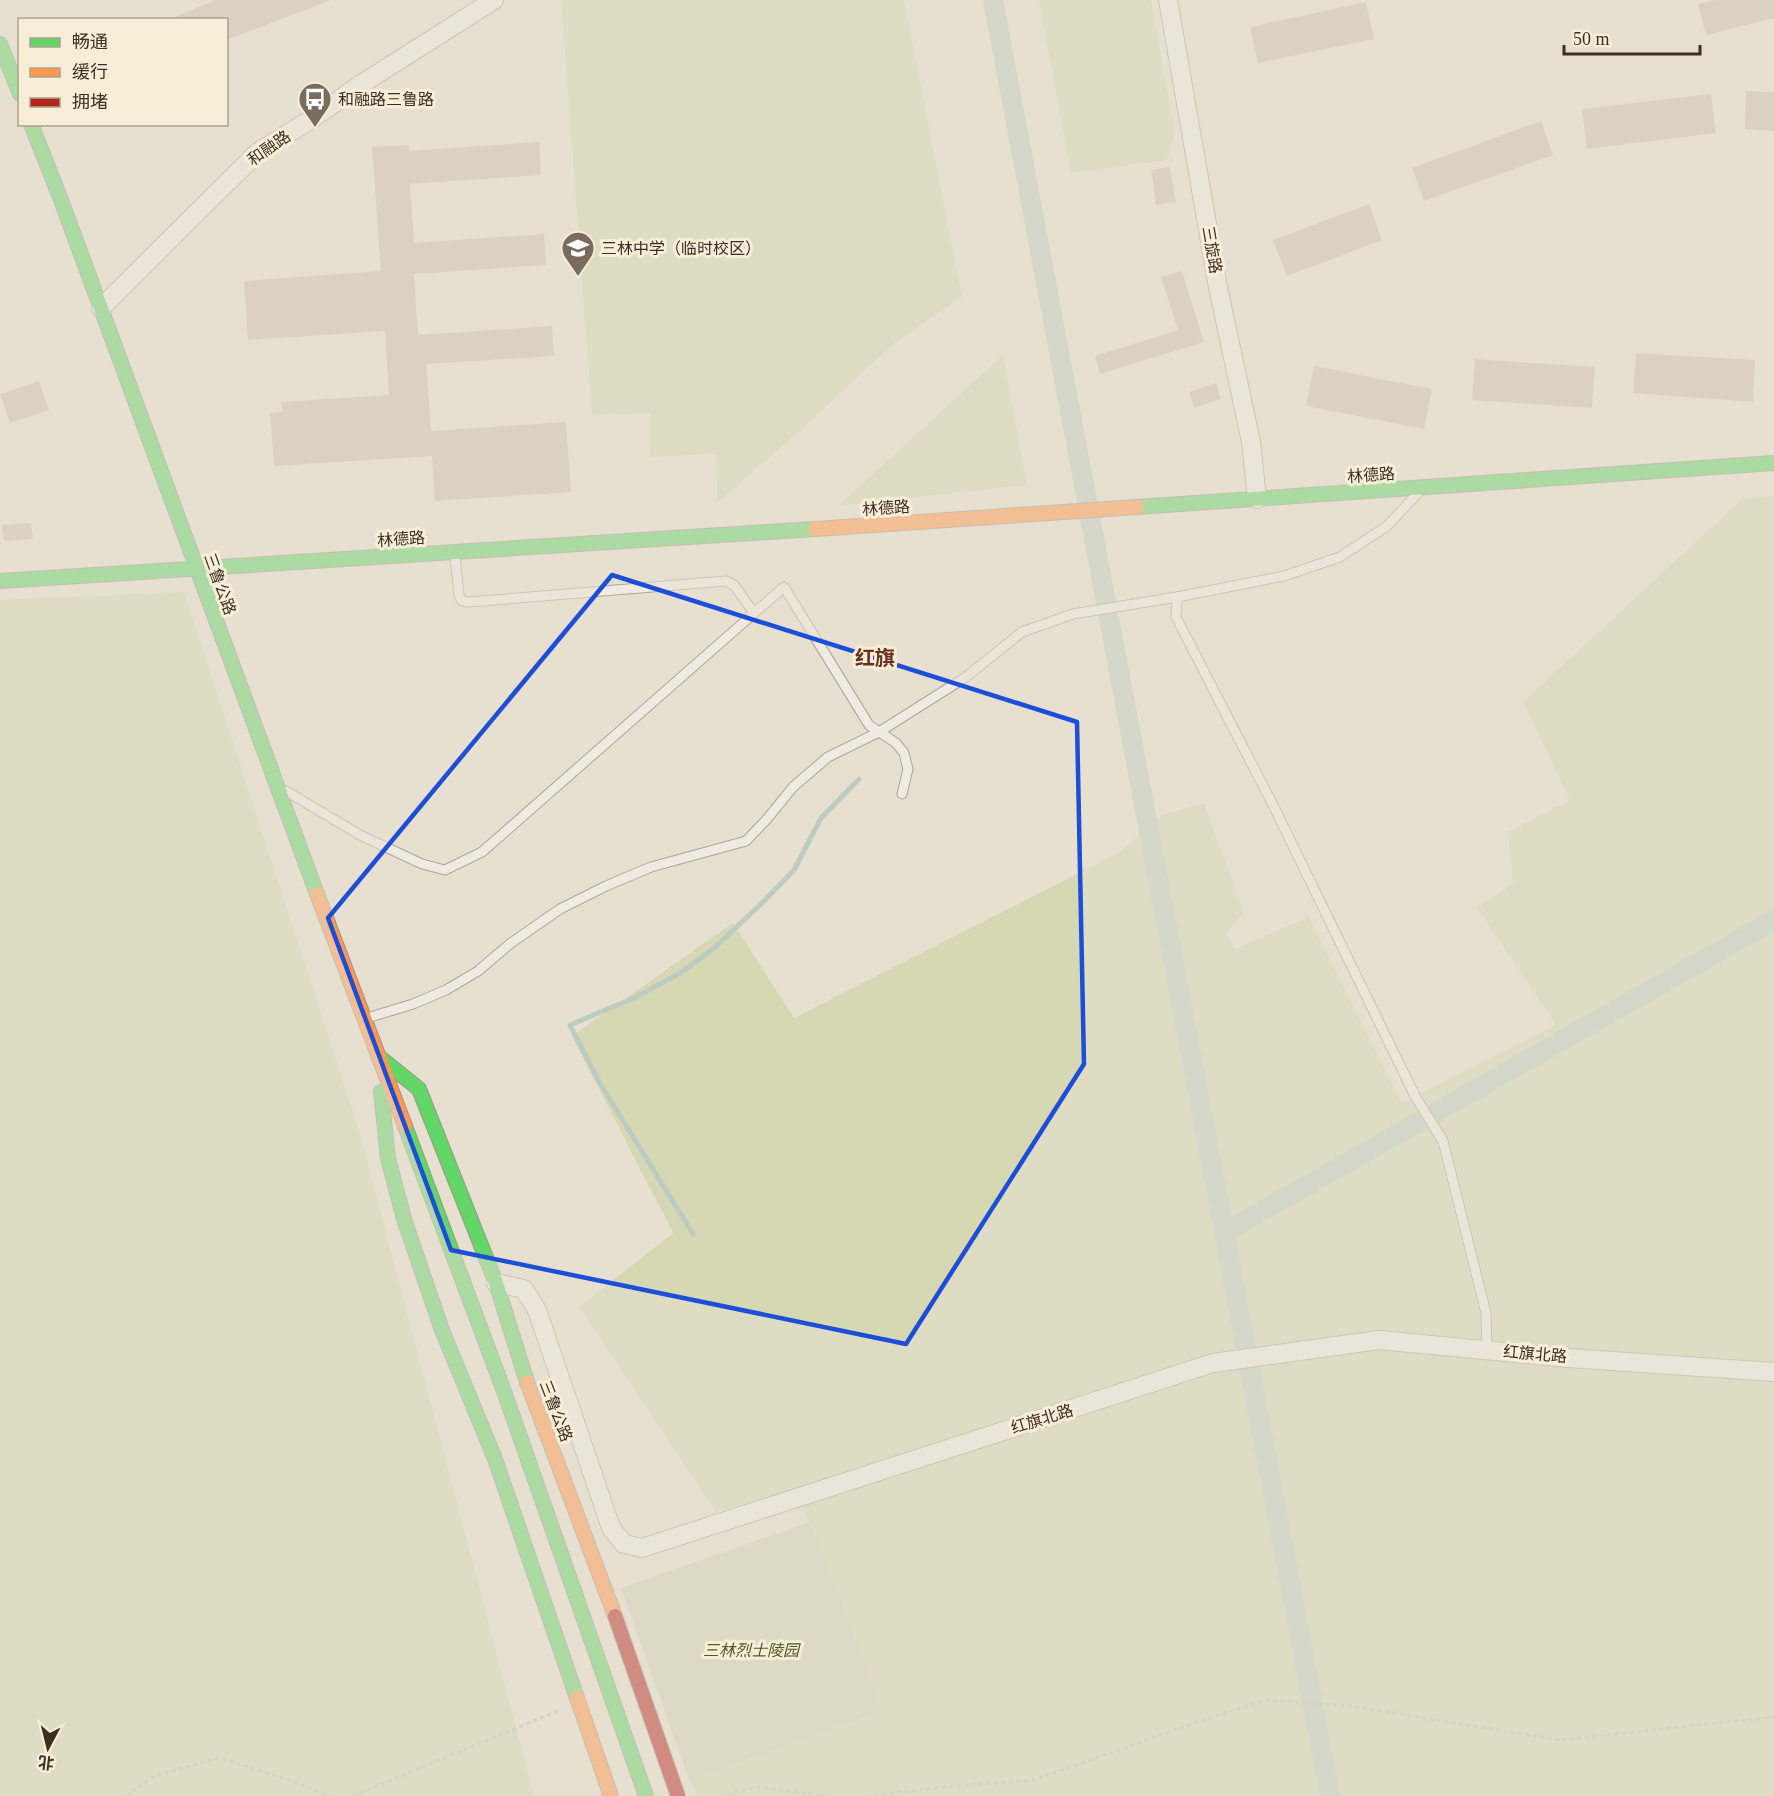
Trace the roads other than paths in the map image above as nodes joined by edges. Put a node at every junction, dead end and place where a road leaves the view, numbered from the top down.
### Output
1 (494, 0) edge
2 (1168, 0) edge
3 (0, 44) edge
4 (18, 89) edge
5 (32, 126) edge
6 (101, 308) junction
7 (1774, 463) edge
8 (1423, 487) junction
9 (1257, 499) junction
10 (455, 552) junction
11 (196, 568) junction
12 (0, 581) edge
13 (1178, 597) junction
14 (754, 613) junction
15 (879, 732) junction
16 (277, 785) junction
17 (902, 794) dead end
18 (364, 1019) junction
19 (377, 1055) junction
20 (496, 1283) junction
21 (1487, 1350) junction
22 (1774, 1372) edge
23 (611, 1796) edge
24 (646, 1796) edge
25 (678, 1796) edge

1 - 6 street, 和融路
2 - 9 street, 三旋路
3 - 4 main road
5 - 6 main road, 三鲁公路
6 - 11 main road, 三鲁公路
7 - 8 main road, 林德路
8 - 9 main road, 林德路
8 - 13 lane
9 - 10 main road, 林德路
10 - 11 main road, 林德路
10 - 14 lane
11 - 12 main road, 林德路
11 - 16 main road, 三鲁公路
13 - 15 lane
13 - 21 lane
14 - 15 lane
14 - 16 lane
15 - 17 lane
15 - 18 lane
16 - 18 main road, 三鲁公路
18 - 19 main road, 三鲁公路
19 - 20 main road, 三鲁公路
19 - 23 main road, 三鲁公路
19 - 24 main road, 三鲁公路
20 - 21 street, 红旗北路
20 - 25 main road, 三鲁公路
21 - 22 street, 红旗北路

